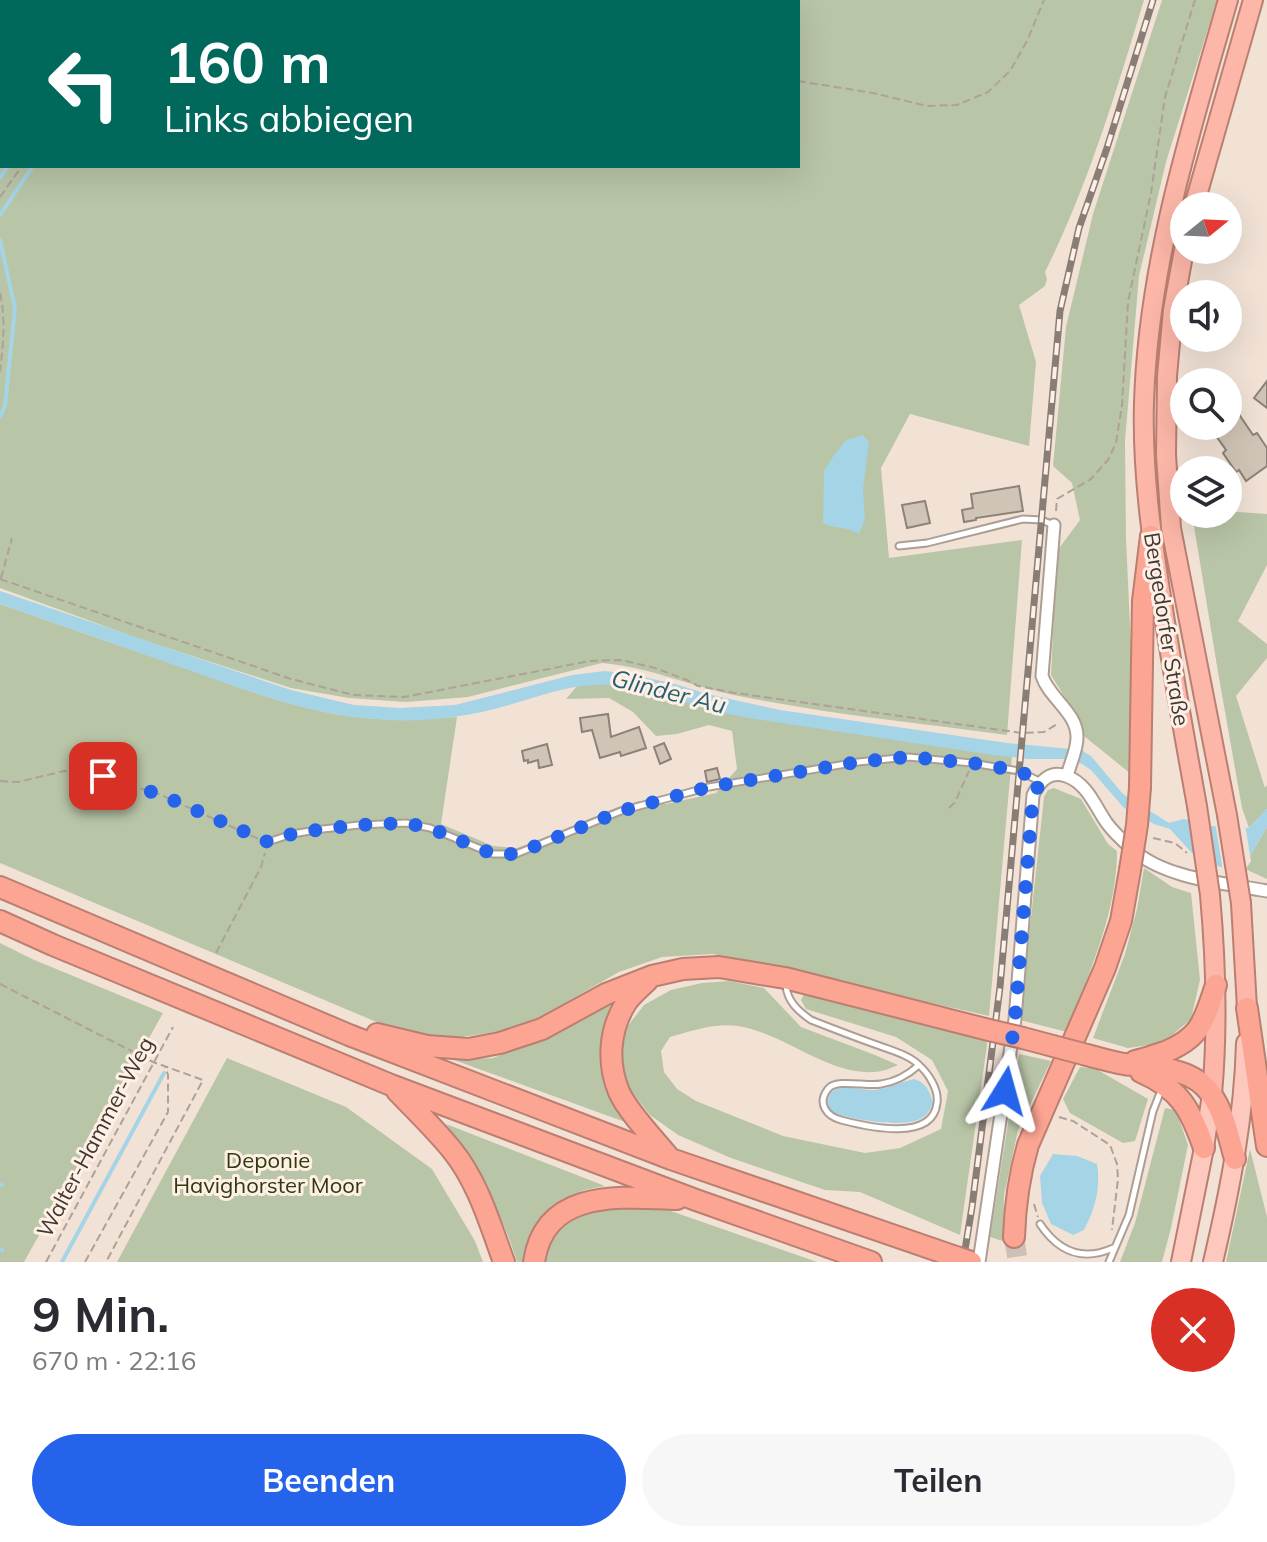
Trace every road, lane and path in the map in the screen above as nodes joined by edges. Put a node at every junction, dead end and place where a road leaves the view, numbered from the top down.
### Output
1 (1044, 0) edge
2 (1195, 0) edge
3 (1228, 0) edge
4 (1253, 0) edge
5 (800, 81) edge
6 (21, 168) edge
7 (1198, 192) edge
8 (0, 197) edge
9 (1181, 264) edge
10 (0, 293) edge
11 (0, 372) edge
12 (1054, 525) junction
13 (1151, 536) junction
14 (12, 538) dead end
15 (899, 546) dead end
16 (0, 579) edge
17 (1068, 714) junction
18 (972, 763) junction
19 (1067, 776) junction
20 (0, 781) edge
21 (1041, 782) junction
22 (949, 808) dead end
23 (1152, 838) dead end
24 (268, 842) junction
25 (1194, 860) dead end
26 (0, 887) edge
27 (1267, 891) edge
28 (0, 921) edge
29 (216, 953) dead end
30 (652, 976) junction
31 (785, 978) junction
32 (0, 984) edge
33 (1216, 985) junction
34 (1247, 1008) junction
35 (173, 1027) dead end
36 (349, 1035) junction
37 (153, 1062) junction
38 (1123, 1064) junction
39 (919, 1065) junction
40 (165, 1066) junction
41 (1164, 1083) junction
42 (391, 1085) junction
43 (1212, 1094) junction
44 (1057, 1117) dead end
45 (1267, 1146) edge
46 (1204, 1148) junction
47 (671, 1159) junction
48 (1235, 1159) junction
49 (1033, 1198) dead end
50 (696, 1200) junction
51 (1040, 1224) joint
52 (1014, 1237) tunnel mouth
53 (1111, 1249) junction
54 (963, 1260) edge
55 (46, 1262) edge
56 (85, 1262) edge
57 (106, 1262) edge
58 (504, 1262) edge
59 (534, 1262) edge
60 (871, 1262) edge
61 (979, 1262) edge
62 (1109, 1262) edge
63 (1181, 1262) edge
64 (1213, 1262) edge

1 - 5 path
2 - 12 path
3 - 13 highway, Bergedorfer Straße
4 - 7 highway
6 - 8 path
9 - 34 highway, Bergedorfer Straße, bridge
10 - 11 path
12 - 15 lane
12 - 17 street
13 - 33 highway, Bergedorfer Straße, bridge
13 - 52 highway, bridge
14 - 16 path
16 - 17 path
17 - 19 street
18 - 21 lane
18 - 22 path
18 - 24 lane
19 - 21 street
19 - 27 street
20 - 24 path
21 - 61 street
23 - 25 path
24 - 29 path
26 - 36 highway
28 - 42 highway
30 - 31 highway
30 - 36 highway
30 - 47 highway
31 - 38 highway, bridge
31 - 39 lane
32 - 37 path
33 - 38 highway
33 - 43 highway, Bergedorfer Straße
34 - 45 highway
34 - 48 main road, Bergedorfer Straße
35 - 37 path, Walter-Hammer-Weg
36 - 47 highway
37 - 40 path
37 - 55 path, Walter-Hammer-Weg
38 - 41 highway
38 - 43 highway
39 - 39 lane
40 - 56 path
40 - 57 path
41 - 46 highway
41 - 53 lane
42 - 50 highway
42 - 58 highway
43 - 46 main road, Bergedorfer Straße
43 - 48 highway
44 - 53 path
46 - 63 main road, Bergedorfer Straße
47 - 54 highway
48 - 64 main road, Bergedorfer Straße
49 - 51 path
50 - 59 highway
50 - 60 highway
51 - 53 lane
53 - 62 lane

